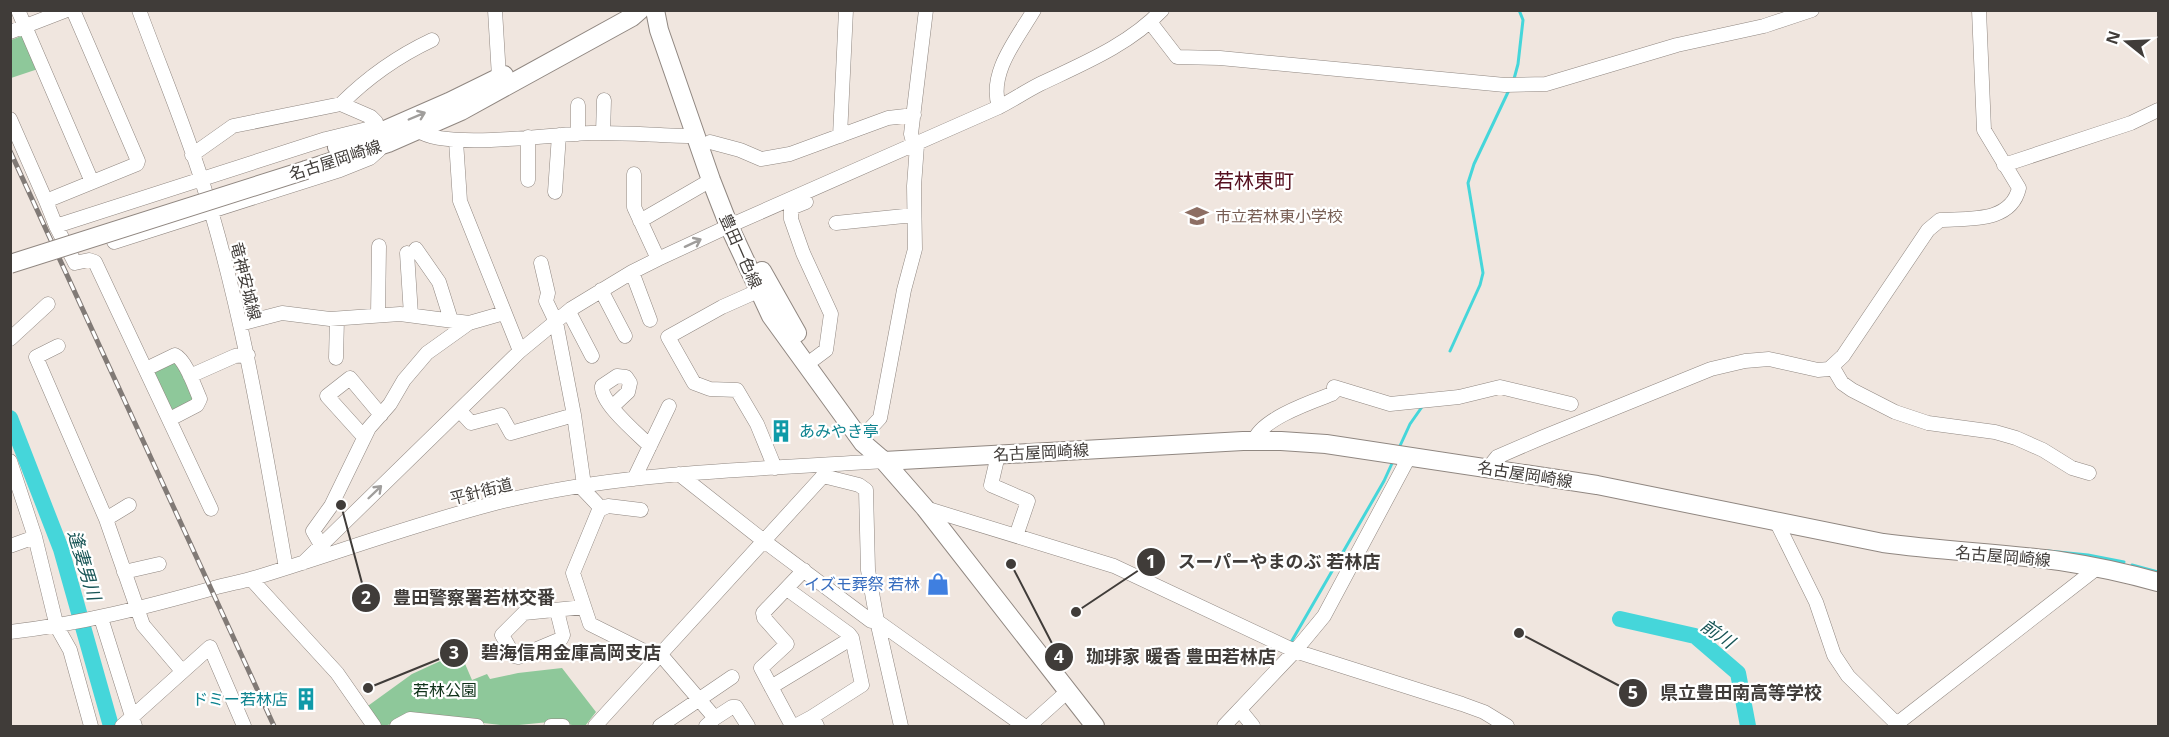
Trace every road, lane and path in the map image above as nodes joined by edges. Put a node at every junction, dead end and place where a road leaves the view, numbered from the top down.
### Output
1 (18, 10) edge
2 (67, 10) edge
3 (73, 10) edge
4 (139, 10) edge
5 (495, 10) edge
6 (621, 10) edge
7 (640, 10) edge
8 (658, 10) edge
9 (846, 10) edge
10 (926, 10) edge
11 (1034, 10) edge
12 (1162, 10) edge
13 (1812, 10) edge
14 (1979, 10) edge
15 (1150, 22) junction
16 (24, 27) junction
17 (10, 32) edge
18 (432, 40) dead end
19 (499, 77) junction
20 (604, 100) dead end
21 (341, 104) junction
22 (578, 105) dead end
23 (999, 107) junction
24 (2158, 110) edge
25 (914, 115) junction
26 (10, 119) edge
27 (419, 131) junction
28 (383, 133) junction
29 (603, 133) junction
30 (578, 134) junction
31 (559, 135) junction
32 (840, 136) junction
33 (528, 137) junction
34 (703, 139) junction
35 (456, 141) junction
36 (915, 145) junction
37 (895, 154) junction
38 (192, 155) junction
39 (305, 164) junction
40 (2004, 165) junction
41 (634, 174) dead end
42 (202, 179) junction
43 (528, 180) dead end
44 (711, 180) junction
45 (92, 182) junction
46 (555, 192) dead end
47 (46, 201) junction
48 (211, 211) junction
49 (914, 215) junction
50 (640, 220) junction
51 (836, 223) dead end
52 (734, 224) junction
53 (56, 225) junction
54 (114, 242) dead end
55 (379, 246) dead end
56 (10, 252) edge
57 (658, 259) junction
58 (541, 263) dead end
59 (10, 264) edge
60 (632, 272) junction
61 (601, 290) junction
62 (758, 291) junction
63 (48, 303) dead end
64 (569, 312) junction
65 (504, 313) junction
66 (378, 315) junction
67 (411, 315) junction
68 (337, 319) junction
69 (451, 320) junction
70 (651, 320) dead end
71 (556, 322) junction
72 (469, 323) junction
73 (240, 324) junction
74 (625, 336) dead end
75 (10, 339) edge
76 (58, 346) dead end
77 (520, 351) junction
78 (248, 355) junction
79 (592, 356) dead end
80 (336, 358) dead end
81 (814, 359) junction
82 (1832, 366) junction
83 (146, 369) junction
84 (190, 376) junction
85 (1571, 404) dead end
86 (669, 406) dead end
87 (612, 407) dead end
88 (460, 411) junction
89 (381, 415) junction
90 (574, 415) junction
91 (170, 419) junction
92 (868, 431) junction
93 (364, 437) junction
94 (1254, 441) junction
95 (650, 446) junction
96 (998, 455) junction
97 (1409, 458) junction
98 (10, 461) edge
99 (884, 461) junction
100 (1489, 467) junction
101 (775, 468) junction
102 (825, 471) junction
103 (2089, 472) dead end
104 (678, 474) junction
105 (634, 479) junction
106 (582, 485) junction
107 (15, 487) edge
108 (129, 505) dead end
109 (925, 508) junction
110 (211, 509) dead end
111 (599, 510) junction
112 (641, 510) dead end
113 (106, 519) junction
114 (1776, 521) junction
115 (342, 523) junction
116 (1016, 536) junction
117 (35, 537) junction
118 (764, 542) junction
119 (321, 545) junction
120 (10, 546) edge
121 (354, 546) junction
122 (303, 563) junction
123 (159, 564) dead end
124 (286, 568) junction
125 (2097, 568) junction
126 (804, 570) junction
127 (124, 572) junction
128 (251, 579) junction
129 (2158, 582) edge
130 (787, 588) junction
131 (584, 607) junction
132 (138, 610) junction
133 (557, 611) dead end
134 (100, 618) junction
135 (877, 621) junction
136 (60, 626) junction
137 (10, 632) edge
138 (852, 638) junction
139 (1295, 651) junction
140 (659, 656) junction
141 (182, 671) junction
142 (732, 677) dead end
143 (771, 687) junction
144 (1068, 691) junction
145 (699, 699) junction
146 (1240, 710) junction
147 (129, 722) edge
148 (710, 722) edge
149 (815, 722) edge
150 (1011, 722) edge
151 (896, 725) edge
152 (1896, 725) edge
153 (91, 726) edge
154 (244, 726) edge
155 (374, 726) edge
156 (397, 726) edge
157 (477, 726) edge
158 (551, 726) edge
159 (563, 726) edge
160 (595, 726) edge
161 (660, 726) edge
162 (748, 726) edge
163 (1024, 726) edge
164 (1029, 726) edge
165 (1095, 726) edge
166 (1224, 726) edge
167 (1253, 726) edge
168 (1508, 726) edge

1 - 16 street
2 - 16 street
3 - 45 street
4 - 38 street, 竜神安城線
5 - 19 street
6 - 19 main road, 名古屋岡崎線
7 - 27 main road, 名古屋岡崎線
8 - 34 main road, 豊田一色線
9 - 32 street
10 - 25 street
11 - 23 street
12 - 15 street
13 - 15 street
14 - 40 street
15 - 23 street
16 - 17 street
16 - 45 street
18 - 21 street
28 -> 19 main road, 名古屋岡崎線
20 - 29 street
21 - 28 street
21 - 38 street
22 - 30 street
23 - 36 street
24 - 40 street
25 - 32 street
25 - 36 street
26 - 47 street
27 - 28 main road, 名古屋岡崎線
27 - 35 street
28 - 39 main road, 名古屋岡崎線
28 - 42 street
28 - 48 street
29 - 30 street
29 - 34 street
30 - 31 street
31 - 33 street
31 - 46 street
32 - 34 street
33 - 35 street
33 - 43 street
34 - 44 main road, 豊田一色線
34 - 52 main road, 豊田一色線
35 - 65 street
36 - 37 street
36 - 49 street
37 - 52 street
37 - 81 street
38 - 42 street, 竜神安城線
39 - 56 main road, 名古屋岡崎線
39 - 59 main road, 名古屋岡崎線, bridge
40 - 82 street
41 - 50 street
42 - 48 street, 竜神安城線
42 - 53 street
44 - 50 street
44 - 52 main road, 豊田一色線
45 - 47 street
47 - 53 street
48 - 54 street
48 - 73 street, 竜神安城線
49 - 51 street
49 - 92 street
50 - 57 street
57 -> 52 street
52 - 62 main road, 豊田一色線
52 - 81 main road, 豊田一色線
53 - 83 street
55 - 66 street
57 - 60 street
58 - 71 street
60 - 61 street
60 - 70 street
61 - 64 street
61 - 74 street
62 - 99 main road, 豊田一色線
62 - 101 street
63 - 75 street
64 - 71 street
64 - 79 street
65 - 72 street
65 - 77 street
66 - 67 street
66 - 68 street
67 - 69 street
67 - 69 street
68 - 73 street
68 - 80 street
69 - 72 street
71 - 77 street
71 - 90 street
72 - 89 street
73 - 78 street, 竜神安城線
76 - 113 street
77 - 88 street
78 - 84 street
78 - 124 street, 竜神安城線
81 - 92 main road, 豊田一色線
82 - 100 street
82 - 103 street
83 - 84 street
83 - 91 street
84 - 91 street
85 - 94 street
86 - 95 street
87 - 95 street
88 - 90 street
115 -> 88 street
89 - 93 street
89 - 93 street
90 - 106 street
91 - 110 street
92 - 99 main road, 豊田一色線
93 - 119 street
94 - 96 main road, 名古屋岡崎線
94 - 97 main road, 名古屋岡崎線
95 - 105 street
96 - 99 main road, 名古屋岡崎線
96 - 116 street
97 - 100 main road, 名古屋岡崎線
97 - 139 street
98 - 107 street
99 - 102 street, 平針街道
99 - 109 main road, 豊田一色線
100 - 114 main road, 名古屋岡崎線
101 - 102 street, 平針街道
101 - 104 street, 平針街道
102 - 118 street
102 - 135 street
104 - 105 street, 平針街道
104 - 118 street
105 - 106 street, 平針街道
106 - 111 street
106 - 121 street, 平針街道
107 - 117 street
108 - 113 street
109 - 116 street
109 - 144 main road, 豊田一色線
111 - 112 street
111 - 131 street
113 - 127 street
114 - 125 main road, 名古屋岡崎線
114 - 152 street
115 - 119 street
115 - 121 street
116 - 139 street
117 - 120 street
117 - 136 street
118 - 126 street
118 - 140 street
119 - 122 street
121 - 122 street, 平針街道
122 - 124 street, 平針街道
123 - 127 street
124 - 128 street, 平針街道
125 - 129 main road, 名古屋岡崎線
125 - 152 street
126 - 130 street
126 - 135 street
127 - 132 street
128 - 132 street, 平針街道
128 - 155 street
130 - 138 street
130 - 143 street
131 - 133 street
131 - 140 street
132 - 134 street, 平針街道
132 - 141 street
134 - 136 street, 平針街道
134 - 147 street
135 - 150 street
135 - 151 street
136 - 137 street, 平針街道
136 - 153 street
138 - 143 street
138 - 149 street
139 - 146 street
139 - 168 street
140 - 145 street
140 - 160 street
141 - 147 street
141 - 154 street
142 - 145 street
143 - 149 street
144 - 164 street
144 - 165 main road, 豊田一色線
145 - 148 street
145 - 161 street
146 - 166 street
146 - 167 street
148 - 162 street
150 - 163 street
156 - 157 street
158 - 159 street

